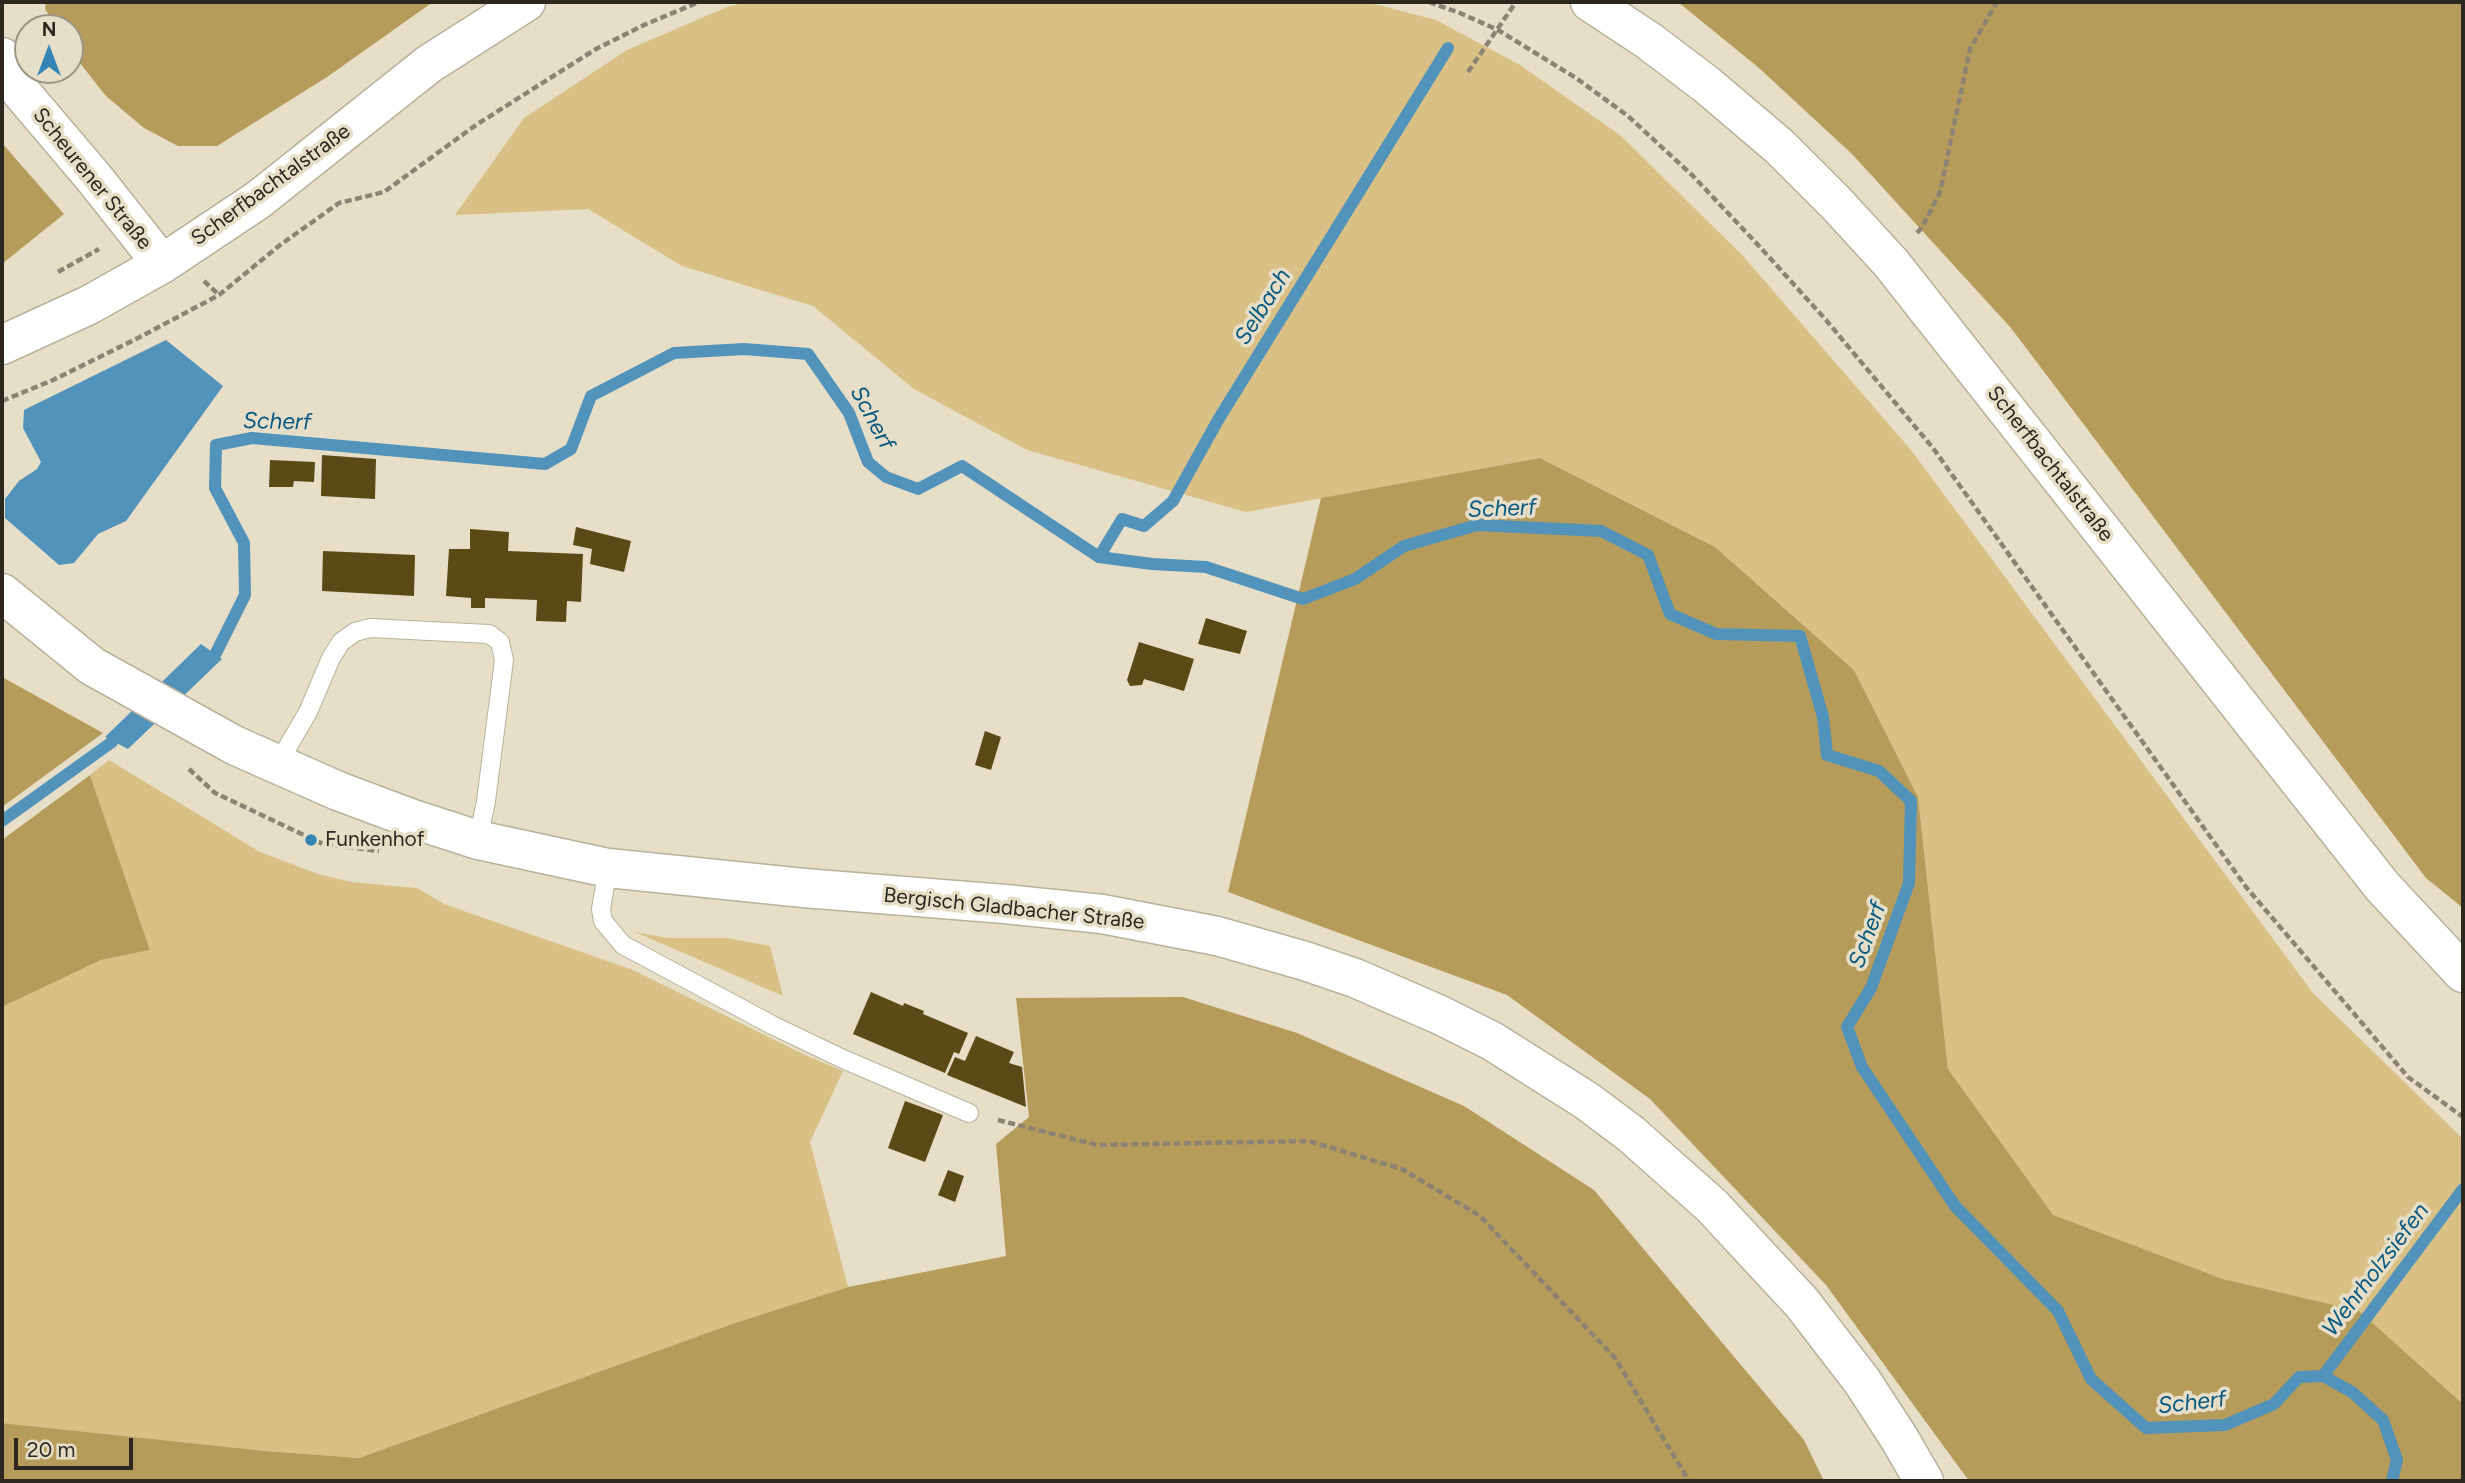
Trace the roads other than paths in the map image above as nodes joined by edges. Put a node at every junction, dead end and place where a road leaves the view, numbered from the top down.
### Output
1 (526, 2) edge
2 (1590, 2) edge
3 (2, 57) edge
4 (162, 264) junction
5 (2, 345) edge
6 (2, 593) edge
7 (277, 765) junction
8 (478, 840) junction
9 (608, 868) junction
10 (2463, 973) edge
11 (969, 1112) road end
12 (1924, 1481) edge

1 - 4 main road, Scherfbachtalstraße
2 - 10 main road, Scherfbachtalstraße
3 - 4 main road, Scheurener Straße
4 - 5 main road, Scherfbachtalstraße
6 - 7 main road, Bergisch Gladbacher Straße
7 - 8 main road, Bergisch Gladbacher Straße
7 - 8 lane
8 - 9 main road, Bergisch Gladbacher Straße
9 - 11 lane
9 - 12 main road, Bergisch Gladbacher Straße

